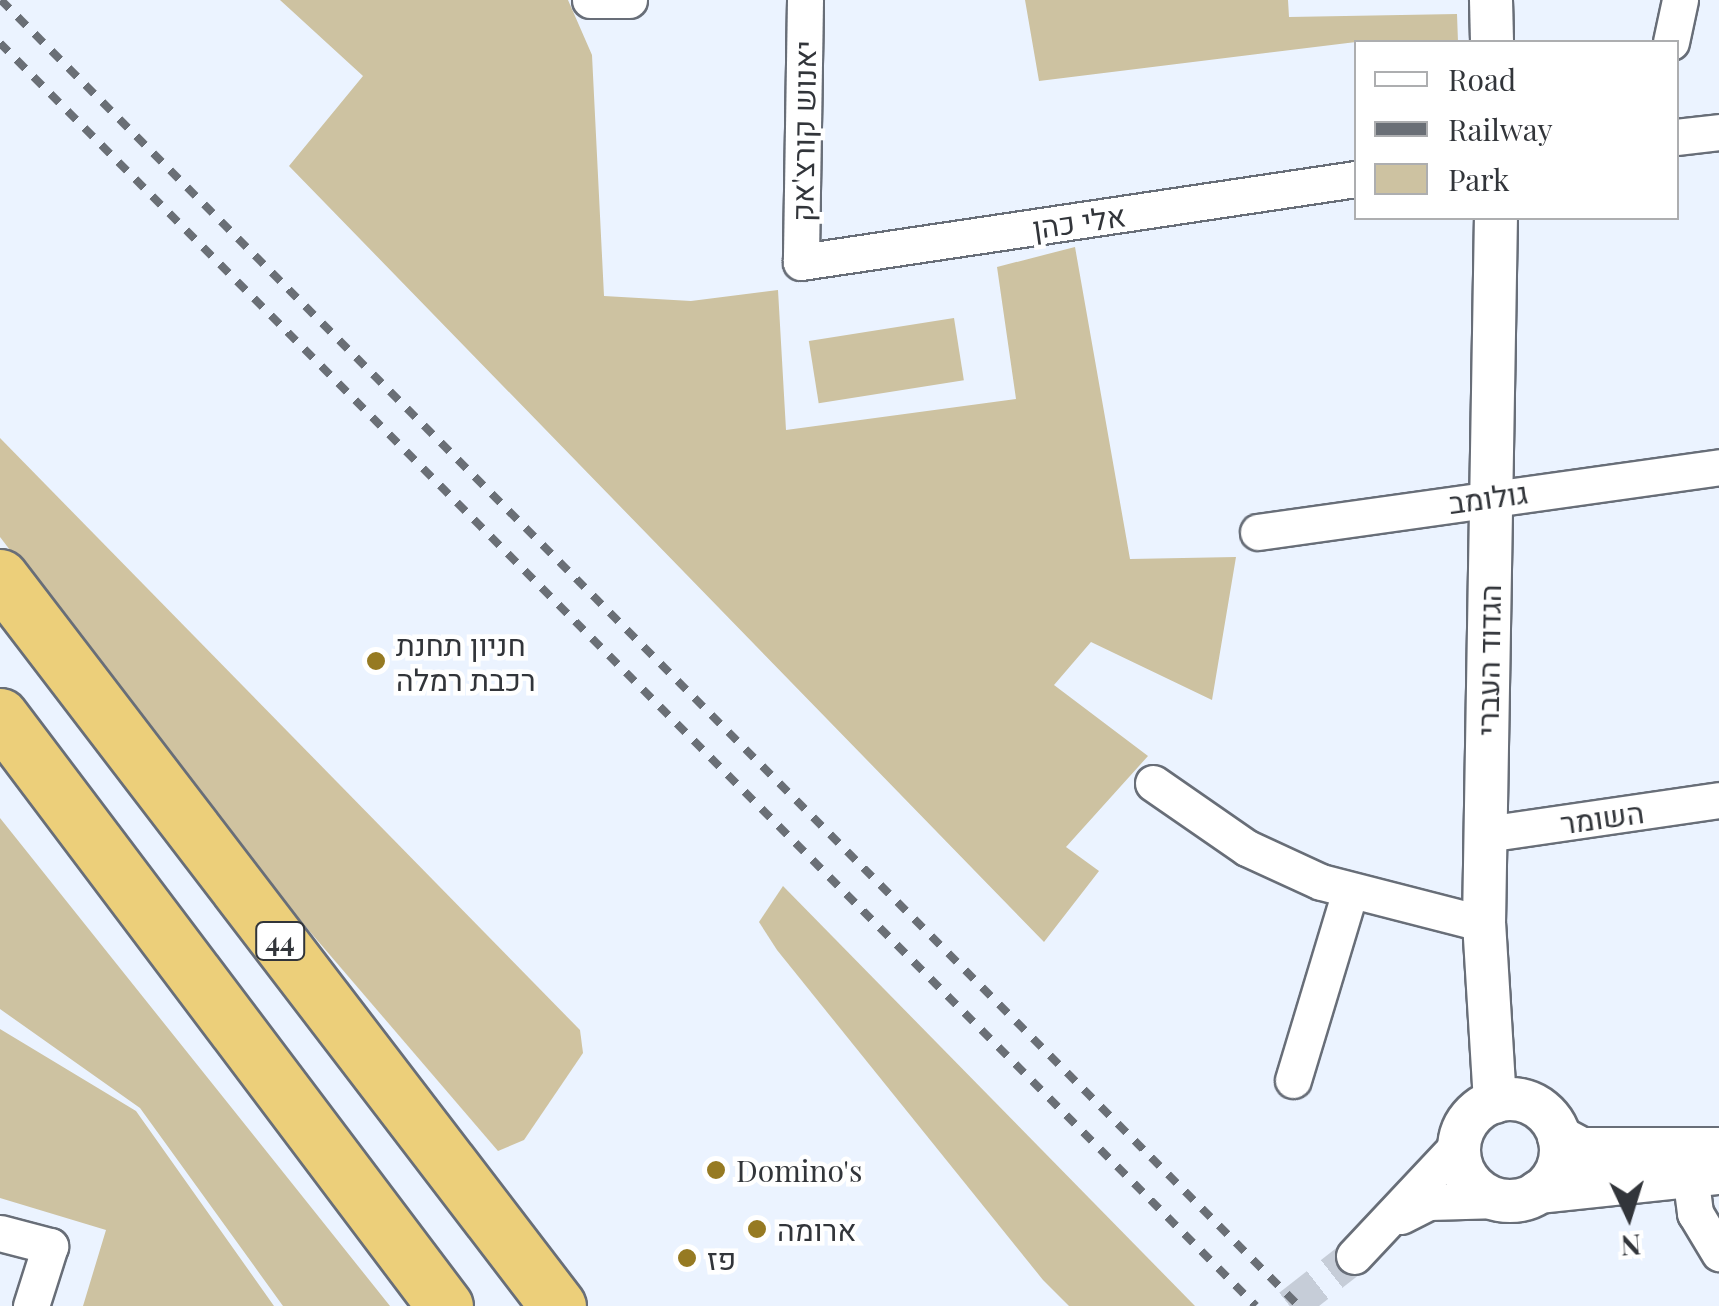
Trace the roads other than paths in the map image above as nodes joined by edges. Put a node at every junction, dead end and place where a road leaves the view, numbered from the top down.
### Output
1 (629, 0) edge
2 (805, 0) edge
3 (1492, 0) edge
4 (1680, 0) edge
5 (590, 2) edge
6 (1492, 40) edge
7 (1670, 40) edge
8 (1719, 132) edge
9 (1679, 137) edge
10 (1354, 179) edge
11 (1496, 220) edge
12 (801, 262) joint
13 (1719, 467) edge
14 (1493, 496) junction
15 (1258, 532) dead end
16 (0, 578) edge
17 (0, 716) edge
18 (1152, 783) dead end
19 (1719, 800) edge
20 (1486, 834) junction
21 (1350, 890) junction
22 (1484, 924) junction
23 (1293, 1080) dead end
24 (1494, 1102) junction
25 (1559, 1137) junction
26 (1458, 1144) junction
27 (1704, 1163) edge
28 (1519, 1196) junction
29 (1395, 1219) junction
30 (0, 1232) edge
31 (1719, 1253) edge
32 (1354, 1256) tunnel mouth
33 (31, 1306) edge
34 (445, 1306) edge
35 (558, 1306) edge

1 - 5 street
2 - 12 street, יאנוש קורצ'אק
3 - 6 street
4 - 7 street
8 - 9 street
10 - 12 street, אלי כהן
11 - 14 street, הגדוד העברי
13 - 14 street, גולומב
14 - 15 street, גולומב
14 - 20 street, הגדוד העברי
16 - 35 highway, 44
17 - 34 highway
18 - 21 street
19 - 20 street, השומר
20 - 22 street, הגדוד העברי
21 - 22 street
21 - 23 street
22 - 24 street, הגדוד העברי
24 - 25 street
24 - 26 street
25 - 27 street
25 - 28 street
26 - 28 street
26 - 29 street
27 - 28 street
27 - 31 street
28 - 29 street
29 - 32 street
30 - 33 street

